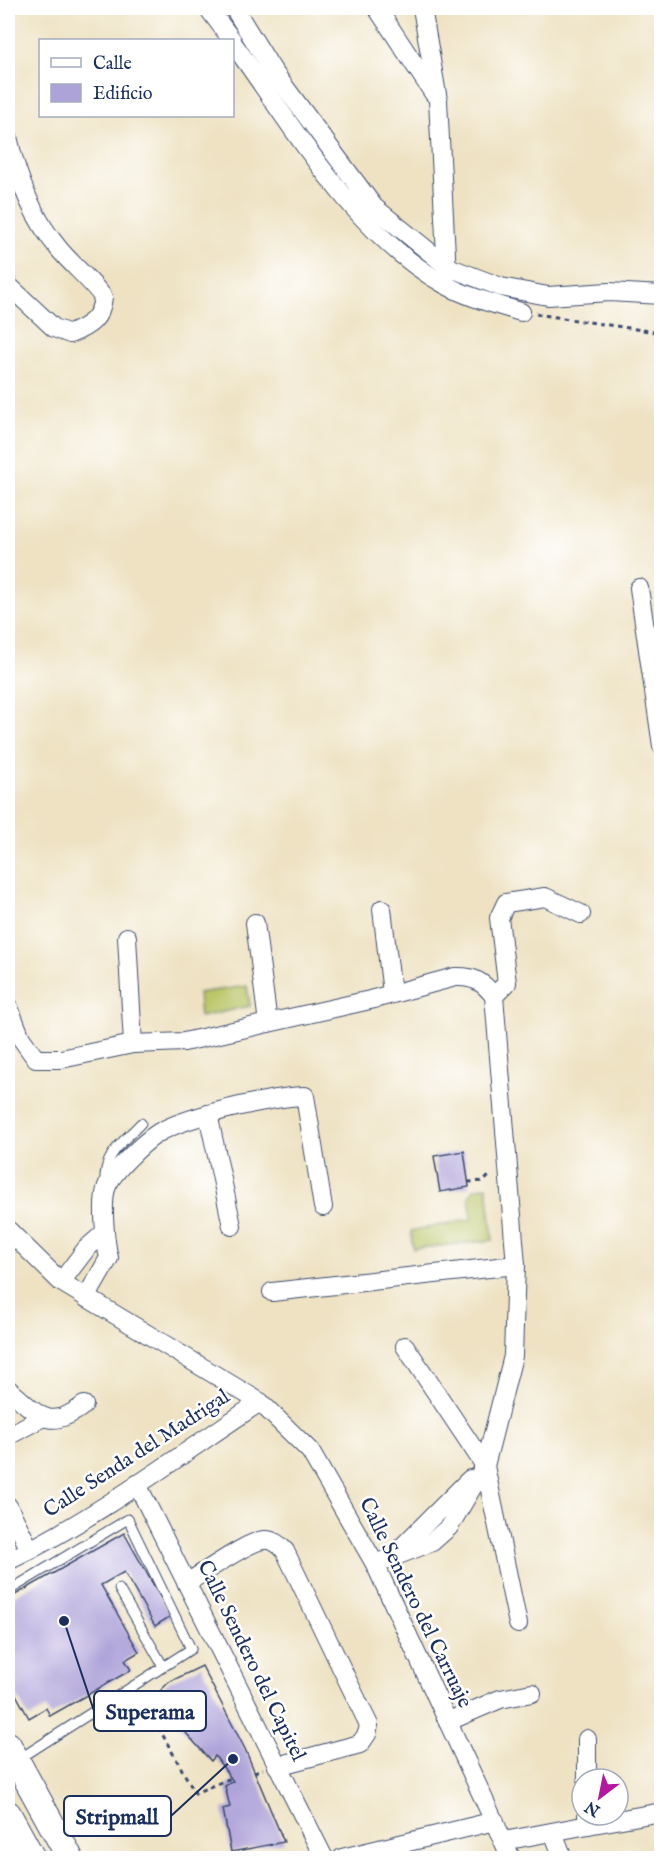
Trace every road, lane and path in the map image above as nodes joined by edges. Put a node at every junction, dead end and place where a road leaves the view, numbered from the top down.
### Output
1 (208, 8) edge
2 (234, 8) edge
3 (377, 8) edge
4 (422, 8) edge
5 (231, 39) edge
6 (234, 44) edge
7 (438, 100) junction
8 (8, 137) edge
9 (448, 267) junction
10 (8, 285) edge
11 (446, 285) junction
12 (523, 290) junction
13 (662, 295) edge
14 (548, 296) junction
15 (521, 312) junction
16 (662, 333) edge
17 (639, 588) dead end
18 (662, 746) edge
19 (382, 909) dead end
20 (581, 914) dead end
21 (255, 923) dead end
22 (127, 937) dead end
23 (392, 993) junction
24 (494, 996) junction
25 (8, 1005) edge
26 (268, 1023) junction
27 (133, 1044) junction
28 (208, 1114) junction
29 (141, 1123) dead end
30 (491, 1174) dead end
31 (468, 1182) dead end
32 (106, 1188) junction
33 (323, 1207) dead end
34 (232, 1226) dead end
35 (8, 1230) edge
36 (103, 1234) junction
37 (516, 1265) junction
38 (61, 1282) junction
39 (272, 1292) dead end
40 (86, 1298) junction
41 (405, 1346) dead end
42 (8, 1389) edge
43 (260, 1402) junction
44 (84, 1405) dead end
45 (43, 1417) junction
46 (8, 1436) edge
47 (485, 1466) junction
48 (137, 1484) junction
49 (8, 1506) edge
50 (30, 1550) junction
51 (8, 1561) edge
52 (383, 1561) junction
53 (188, 1582) junction
54 (119, 1588) dead end
55 (8, 1591) edge
56 (518, 1623) dead end
57 (163, 1666) junction
58 (134, 1684) junction
59 (532, 1693) dead end
60 (449, 1721) junction
61 (587, 1739) dead end
62 (12, 1752) edge
63 (277, 1766) junction
64 (587, 1767) edge
65 (231, 1778) dead end
66 (662, 1812) edge
67 (8, 1814) edge
68 (630, 1815) edge
69 (495, 1821) junction
70 (570, 1826) edge
71 (553, 1832) junction
72 (504, 1841) junction
73 (32, 1858) edge
74 (70, 1858) edge
75 (324, 1858) edge
76 (342, 1858) edge
77 (511, 1858) edge
78 (563, 1858) edge

1 - 5 street
2 - 9 street
3 - 7 street
4 - 7 street
6 - 11 street
7 - 9 street
8 - 10 street
9 - 11 street
9 - 12 street
11 - 15 street
12 - 14 street
12 - 15 street
13 - 14 street
14 - 15 street
15 - 16 path
17 - 18 street
19 - 23 street
20 - 24 street
21 - 26 street
22 - 27 street
23 - 24 street
23 - 26 street
24 - 37 street
25 - 27 street
26 - 27 street
28 - 32 street
28 - 33 street
28 - 34 street
29 - 32 lane
30 - 31 path
32 - 36 street
35 - 38 street, Calle Sendero del Carruaje
36 - 38 street
36 - 40 street
37 - 39 street
37 - 47 street
38 - 40 street, Calle Sendero del Carruaje
40 - 43 street, Calle Sendero del Carruaje
41 - 47 street
42 - 45 street
43 - 48 street, Calle Senda del Madrigal
43 - 52 street, Calle Sendero del Carruaje
44 - 45 street
45 - 46 street
47 - 52 street
47 - 56 street
48 - 50 street, Calle Senda del Madrigal
48 - 53 street, Calle Sendero del Capitel
49 - 50 street
50 - 51 street, Calle Senda del Madrigal
52 - 60 street, Calle Sendero del Carruaje
53 - 63 street, Calle Sendero del Capitel
53 - 63 street
54 - 57 lane
55 - 57 lane
57 - 58 lane
58 - 62 lane
58 - 65 path
59 - 60 street
60 - 69 street, Calle Sendero del Carruaje
61 - 64 street
62 - 74 street
63 - 75 street, Calle Sendero del Capitel
66 - 68 street
67 - 73 street
69 - 72 street, Calle Sendero del Carruaje
69 - 76 street
70 - 71 street
71 - 72 street
71 - 78 street
72 - 77 street, Calle Sendero del Carruaje

